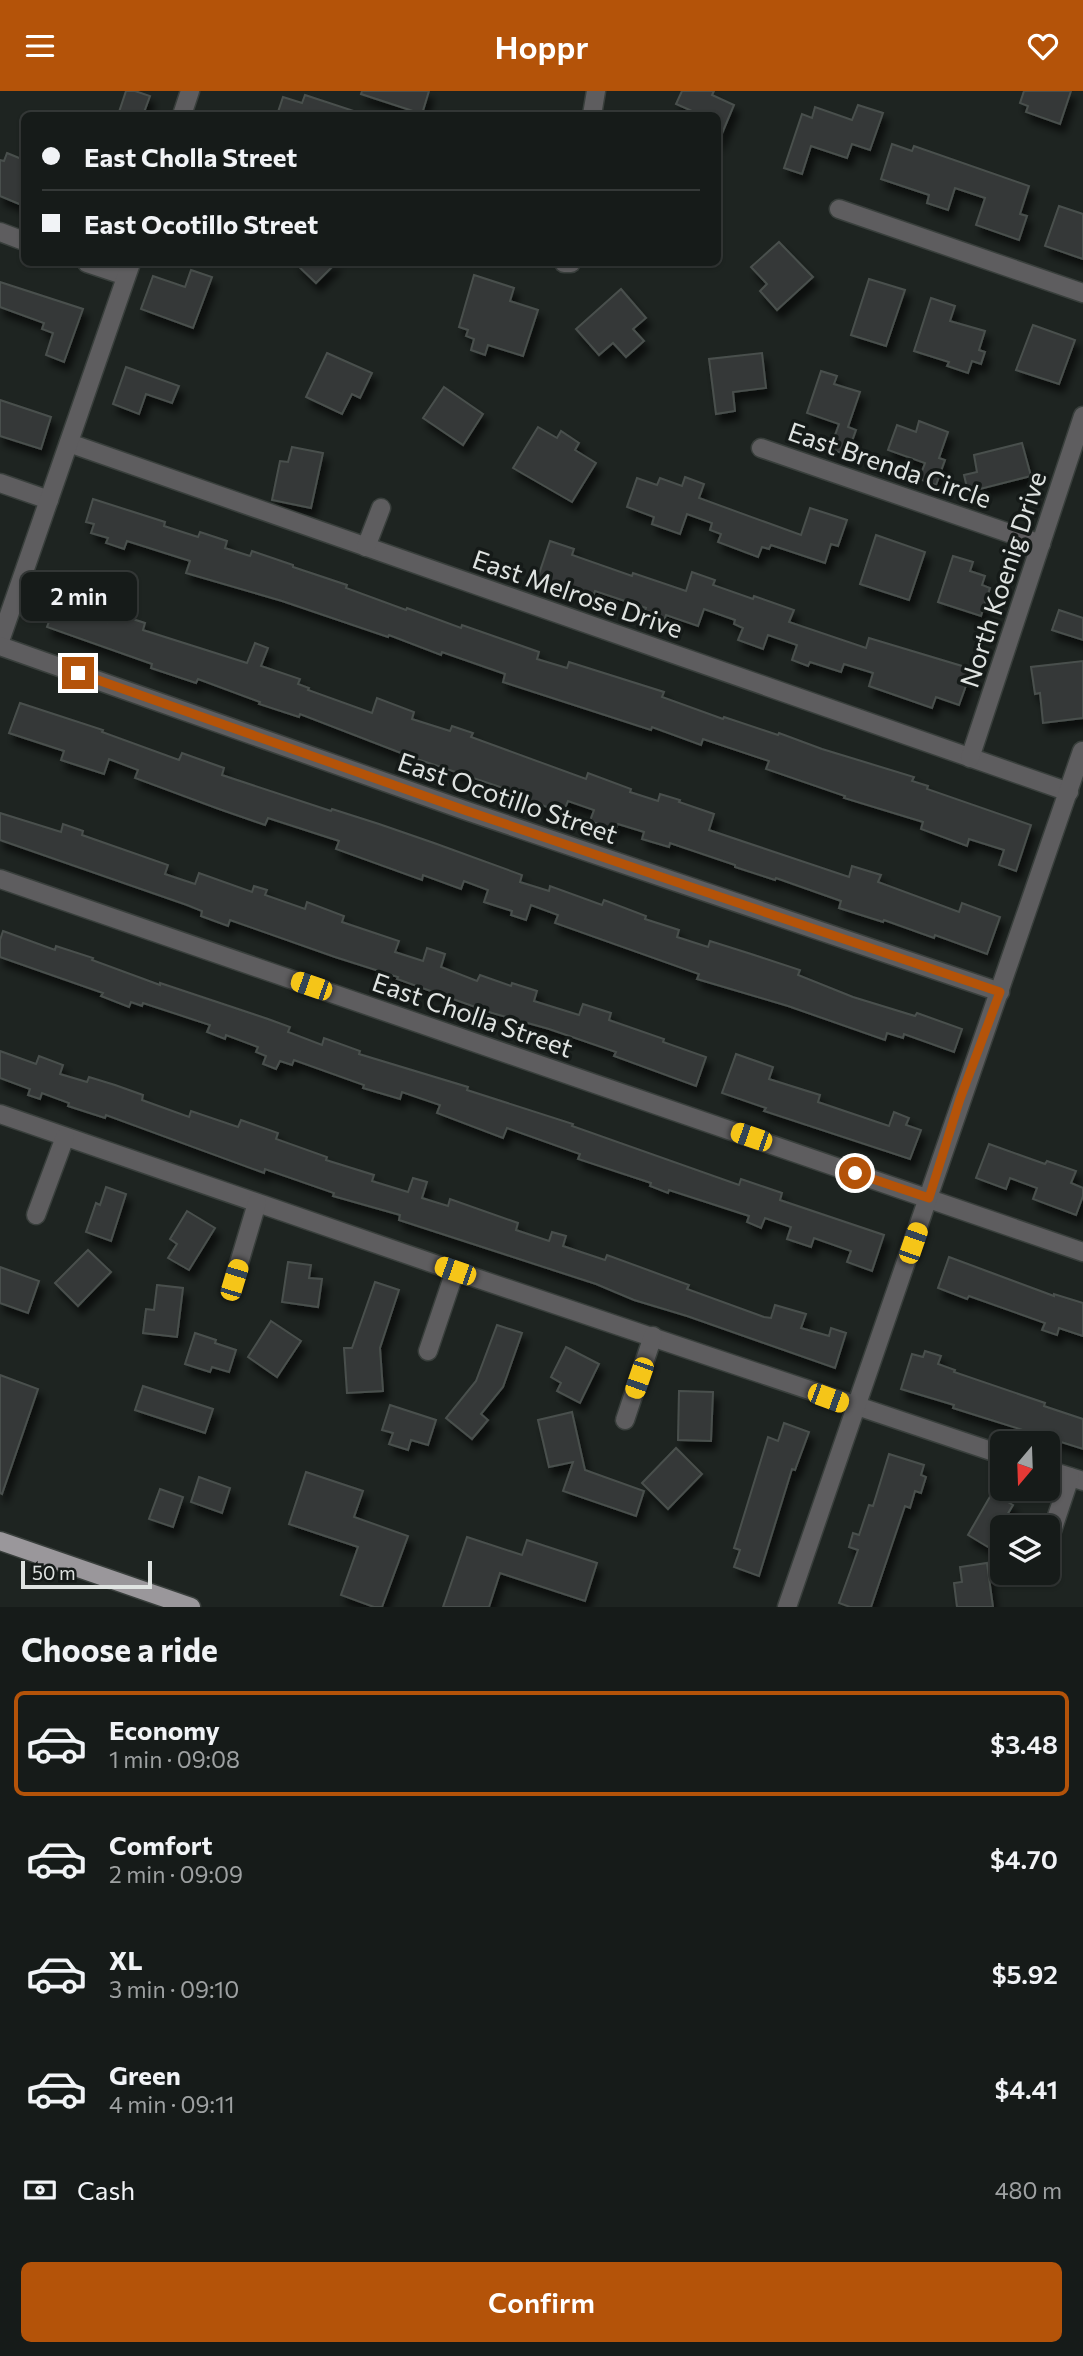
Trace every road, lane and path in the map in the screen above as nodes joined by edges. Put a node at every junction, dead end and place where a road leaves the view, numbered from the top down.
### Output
1 (190, 91) edge
2 (596, 91) edge
3 (183, 112) edge
4 (592, 112) edge
5 (839, 209) dead end
6 (0, 232) edge
7 (21, 240) edge
8 (108, 266) edge
9 (129, 269) edge
10 (1083, 293) edge
11 (1083, 416) edge
12 (69, 443) junction
13 (761, 448) dead end
14 (0, 483) edge
15 (49, 500) junction
16 (381, 508) dead end
17 (1041, 544) junction
18 (366, 547) junction
19 (0, 643) edge
20 (1082, 751) edge
21 (970, 758) junction
22 (1069, 792) junction
23 (0, 879) edge
24 (1000, 992) junction
25 (0, 1114) edge
26 (65, 1137) junction
27 (929, 1198) junction
28 (257, 1203) junction
29 (36, 1215) dead end
30 (1083, 1252) edge
31 (455, 1271) junction
32 (234, 1280) dead end
33 (653, 1336) junction
34 (428, 1351) dead end
35 (856, 1408) junction
36 (625, 1420) dead end
37 (990, 1451) edge
38 (1076, 1479) edge
39 (1060, 1516) edge
40 (0, 1541) edge
41 (191, 1607) edge
42 (787, 1607) edge

1 - 3 street
2 - 4 street
5 - 10 street
6 - 7 street
8 - 9 street
9 - 12 street
11 - 17 street, North Koenig Drive
12 - 15 street
12 - 18 street, East Melrose Drive
13 - 17 street, East Brenda Circle
14 - 15 street
15 - 19 street
16 - 18 street
17 - 21 street, North Koenig Drive
18 - 21 street, East Melrose Drive
19 - 24 street, East Ocotillo Street
20 - 22 street
21 - 22 street, East Melrose Drive
22 - 24 street
23 - 27 street, East Cholla Street
24 - 27 street
25 - 26 street
26 - 28 street
26 - 29 street
27 - 30 street, East Cholla Street
27 - 35 street
28 - 31 street
28 - 32 street
31 - 33 street
31 - 34 street
33 - 35 street
33 - 36 street
35 - 37 street
35 - 42 street
38 - 39 street
40 - 41 main road

